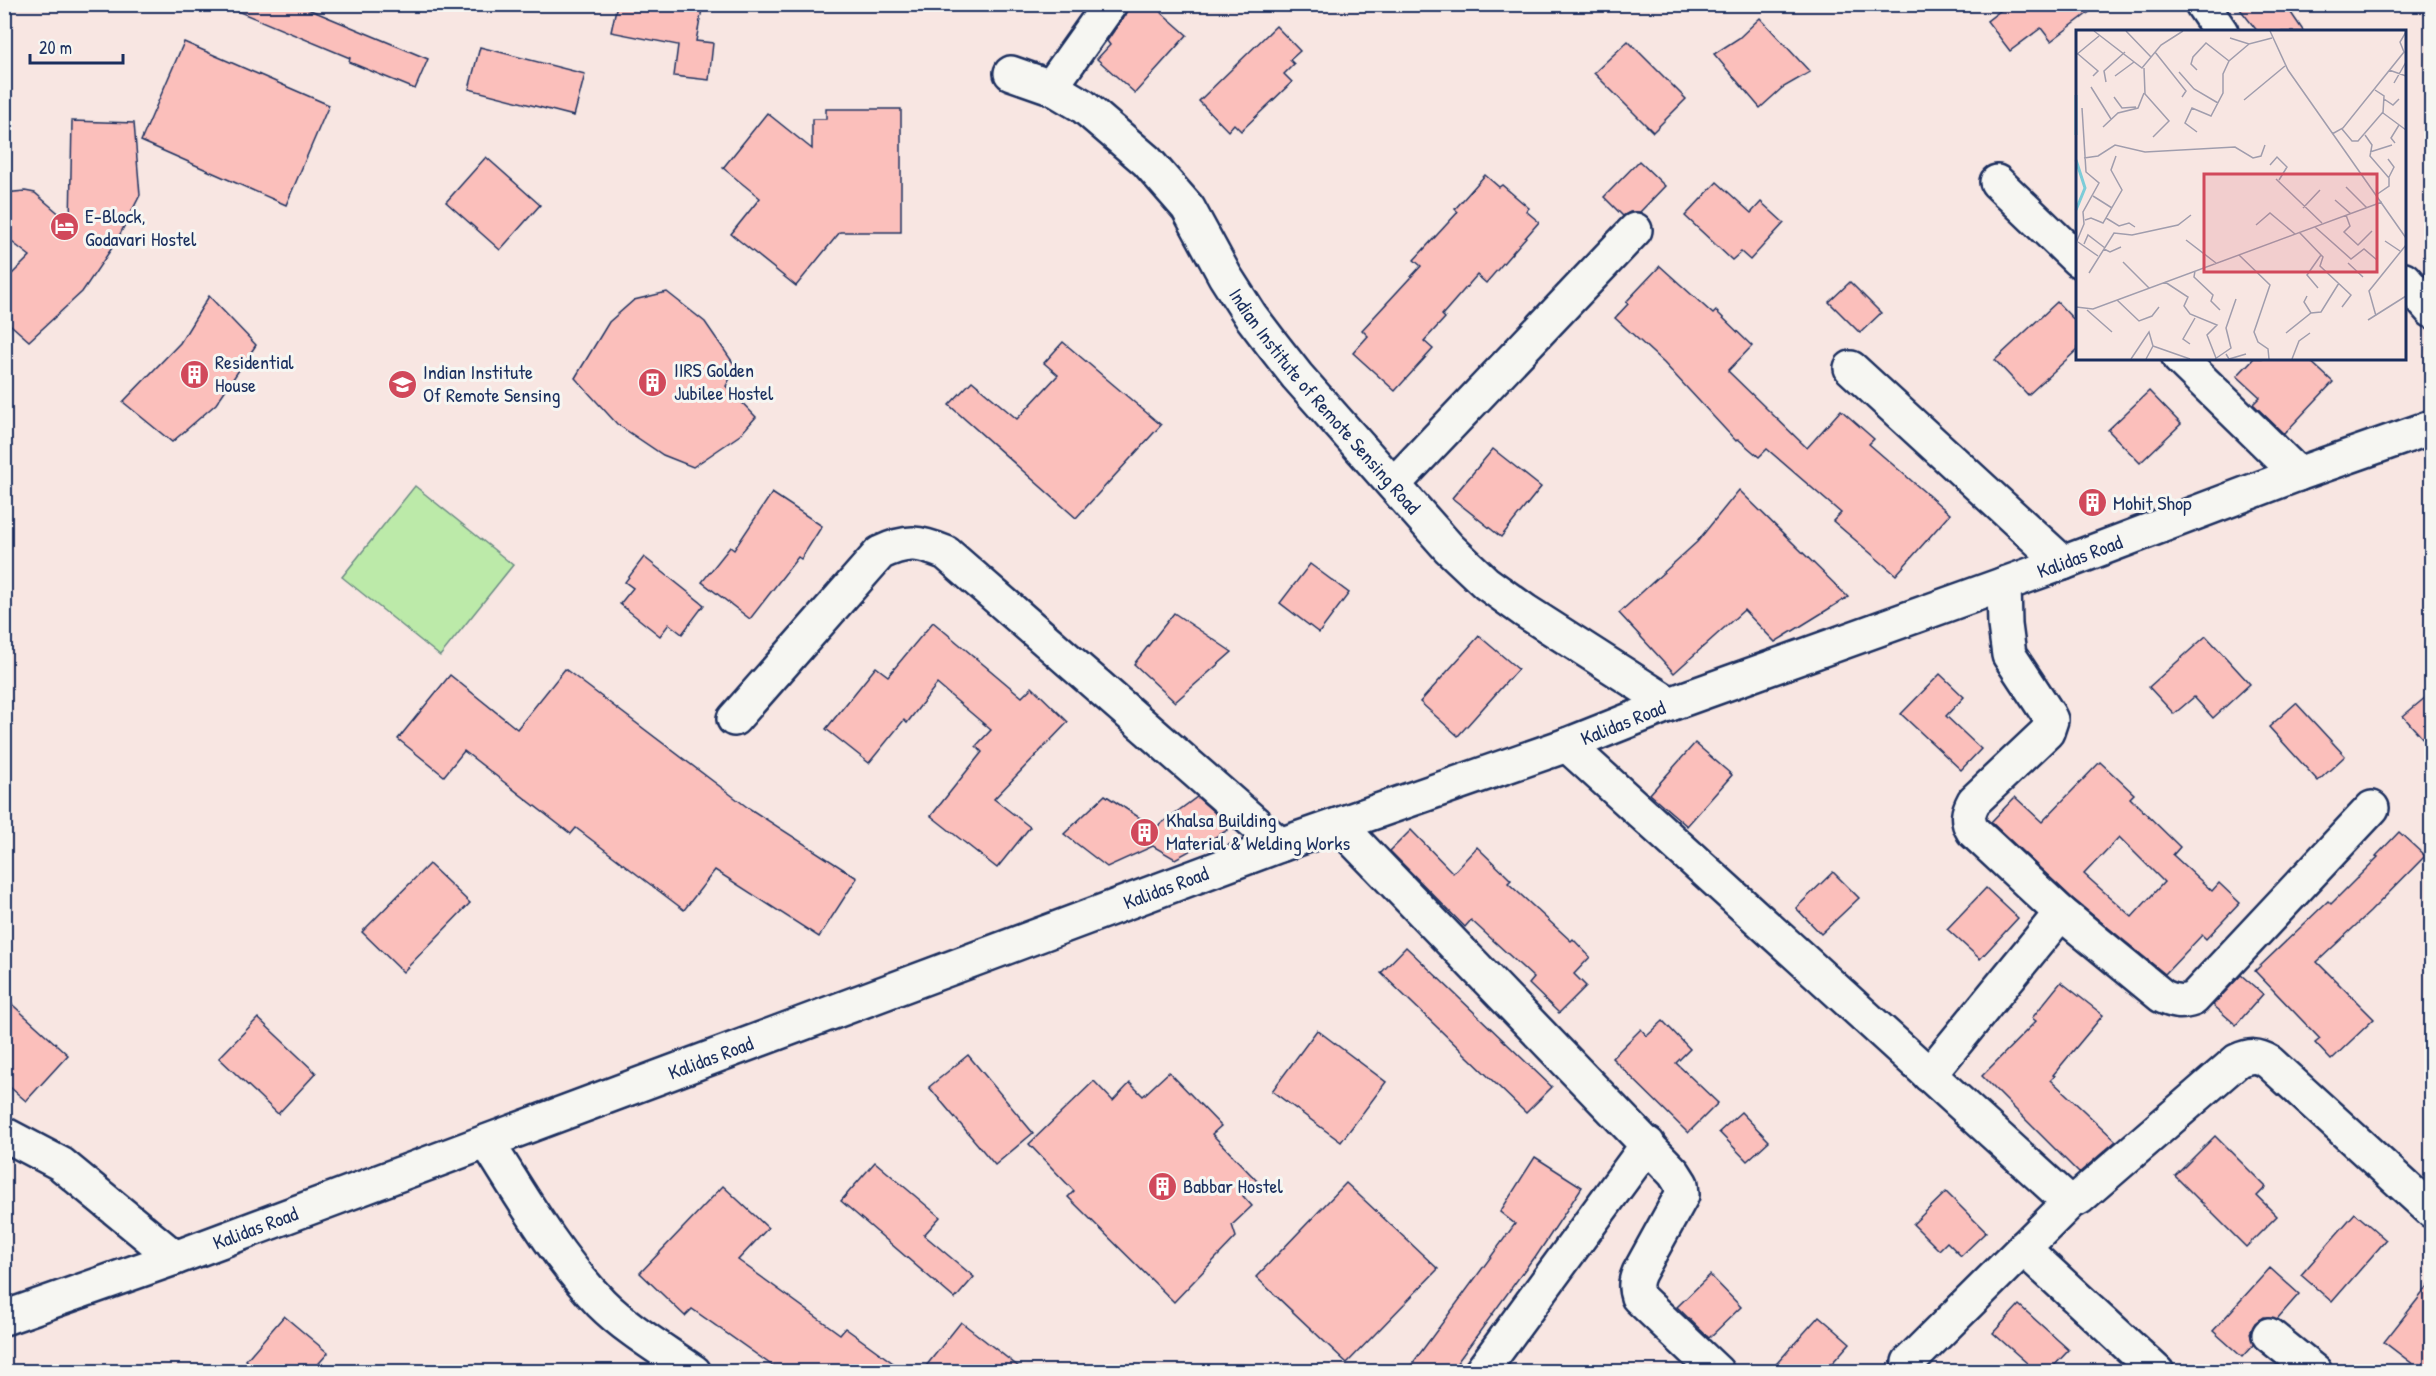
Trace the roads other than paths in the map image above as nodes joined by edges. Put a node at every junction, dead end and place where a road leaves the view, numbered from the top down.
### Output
1 (1110, 4) edge
2 (2202, 4) edge
3 (2220, 30) edge
4 (1011, 73) dead end
5 (1052, 87) junction
6 (1997, 182) dead end
7 (1635, 230) dead end
8 (2076, 258) edge
9 (2181, 360) edge
10 (1851, 369) dead end
11 (2432, 427) edge
12 (2298, 474) junction
13 (1394, 484) junction
14 (2063, 563) junction
15 (2004, 584) junction
16 (1670, 704) junction
17 (734, 719) dead end
18 (1567, 745) junction
19 (2372, 808) dead end
20 (1339, 825) junction
21 (1281, 845) junction
22 (2061, 913) junction
23 (1929, 1075) junction
24 (4, 1134) edge
25 (487, 1142) junction
26 (1648, 1144) junction
27 (2071, 1201) junction
28 (2432, 1211) edge
29 (2023, 1248) junction
30 (175, 1257) junction
31 (4, 1318) edge
32 (2270, 1335) dead end
33 (1909, 1362) dead end
34 (694, 1371) edge
35 (1481, 1371) edge
36 (1717, 1371) edge
37 (2157, 1371) edge
38 (2315, 1371) edge

1 - 5 street
2 - 3 street
4 - 5 street, Indian Institute of Remote Sensing Road
5 - 13 street, Indian Institute of Remote Sensing Road
6 - 8 street
7 - 13 street
9 - 12 street
10 - 14 street
11 - 12 street, Kalidas Road
12 - 14 street, Kalidas Road
13 - 16 street, Indian Institute of Remote Sensing Road
14 - 15 street, Kalidas Road
15 - 16 street, Kalidas Road
15 - 22 street
16 - 18 street, Kalidas Road
17 - 21 street
18 - 20 street, Kalidas Road
18 - 23 street
19 - 22 street
20 - 21 street, Kalidas Road
20 - 26 street
21 - 25 street, Kalidas Road
22 - 23 street
23 - 27 street
24 - 30 street
25 - 30 street, Kalidas Road
25 - 34 street
26 - 35 street
26 - 36 street
27 - 28 street
27 - 29 street
29 - 33 street
29 - 37 street
30 - 31 street, Kalidas Road
32 - 38 street

